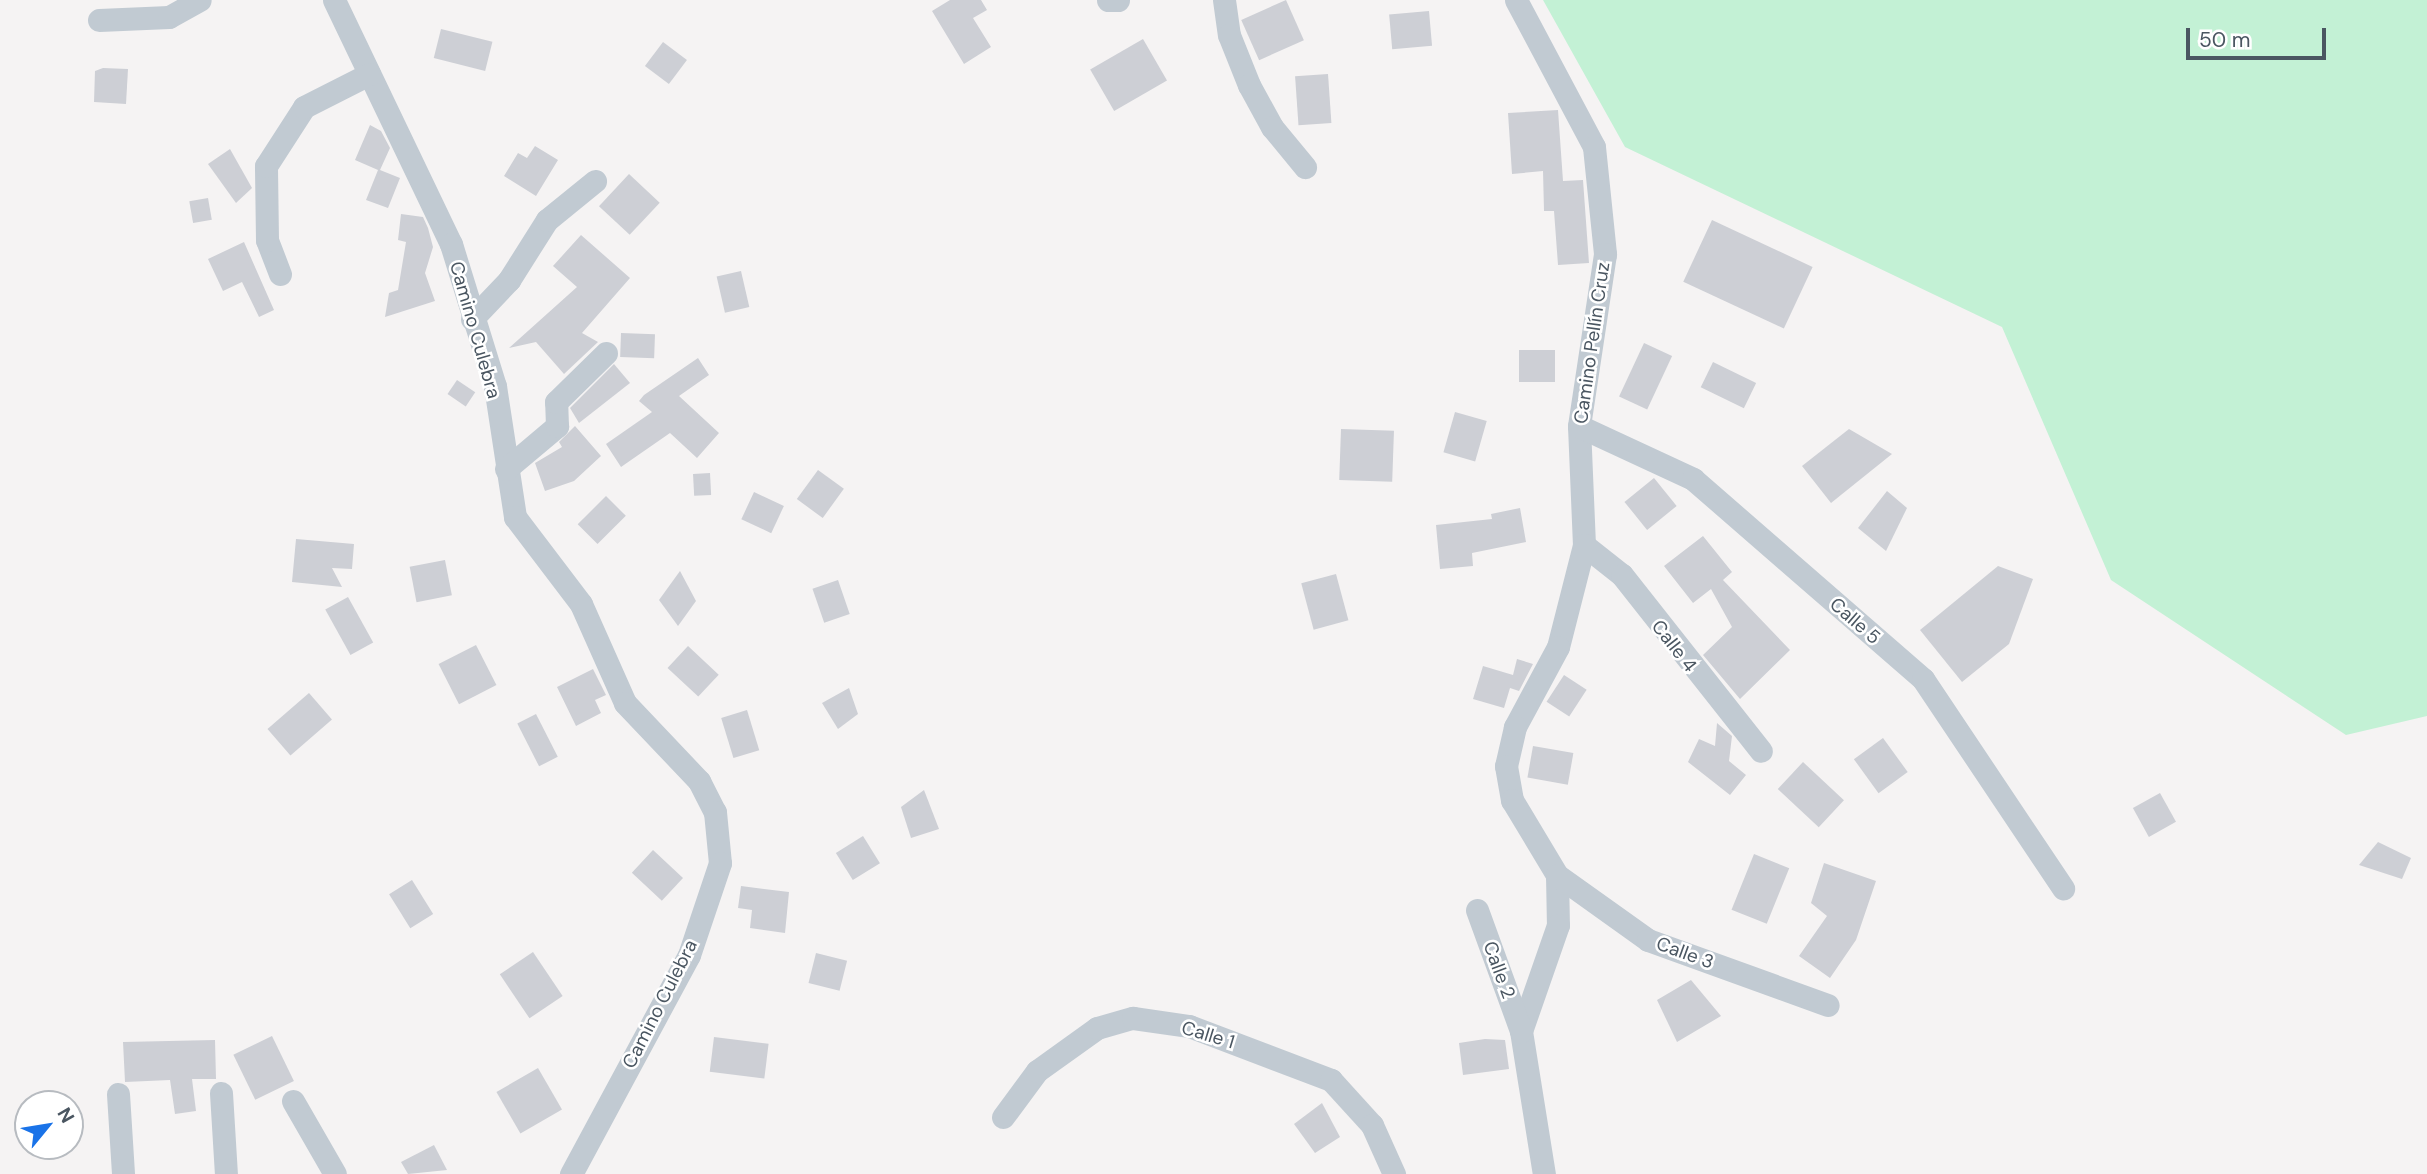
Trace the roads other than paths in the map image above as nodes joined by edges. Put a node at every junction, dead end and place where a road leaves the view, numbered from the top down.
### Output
1 (200, 0) edge
2 (334, 0) edge
3 (1108, 0) edge
4 (1118, 0) edge
5 (1224, 0) edge
6 (1516, 0) edge
7 (99, 20) dead end
8 (369, 74) junction
9 (1305, 167) dead end
10 (595, 181) dead end
11 (280, 274) dead end
12 (472, 319) junction
13 (606, 354) dead end
14 (1579, 425) junction
15 (506, 469) junction
16 (1584, 545) junction
17 (1761, 751) dead end
18 (1557, 875) junction
19 (2063, 888) dead end
20 (1477, 910) dead end
21 (1828, 1005) dead end
22 (1521, 1031) junction
23 (221, 1093) dead end
24 (118, 1094) dead end
25 (293, 1101) dead end
26 (1003, 1116) dead end
27 (123, 1174) edge
28 (226, 1174) edge
29 (335, 1174) edge
30 (571, 1174) edge
31 (1394, 1174) edge
32 (1544, 1174) edge

1 - 7 street
2 - 8 street, Camino Culebra
3 - 4 street
5 - 9 street
6 - 14 street, Camino Pellín Cruz
8 - 11 street
8 - 12 street, Camino Culebra
10 - 12 street
12 - 15 street, Camino Culebra
13 - 15 street
14 - 16 street, Camino Pellín Cruz
14 - 19 street, Calle 5
15 - 30 street, Camino Culebra
16 - 17 street, Calle 4
16 - 18 street, Camino Pellín Cruz
18 - 21 street, Calle 3
18 - 22 street, Camino Pellín Cruz
20 - 22 street, Calle 2
22 - 32 street, Camino Pellín Cruz
23 - 28 street
24 - 27 street
25 - 29 street
26 - 31 street, Calle 1

